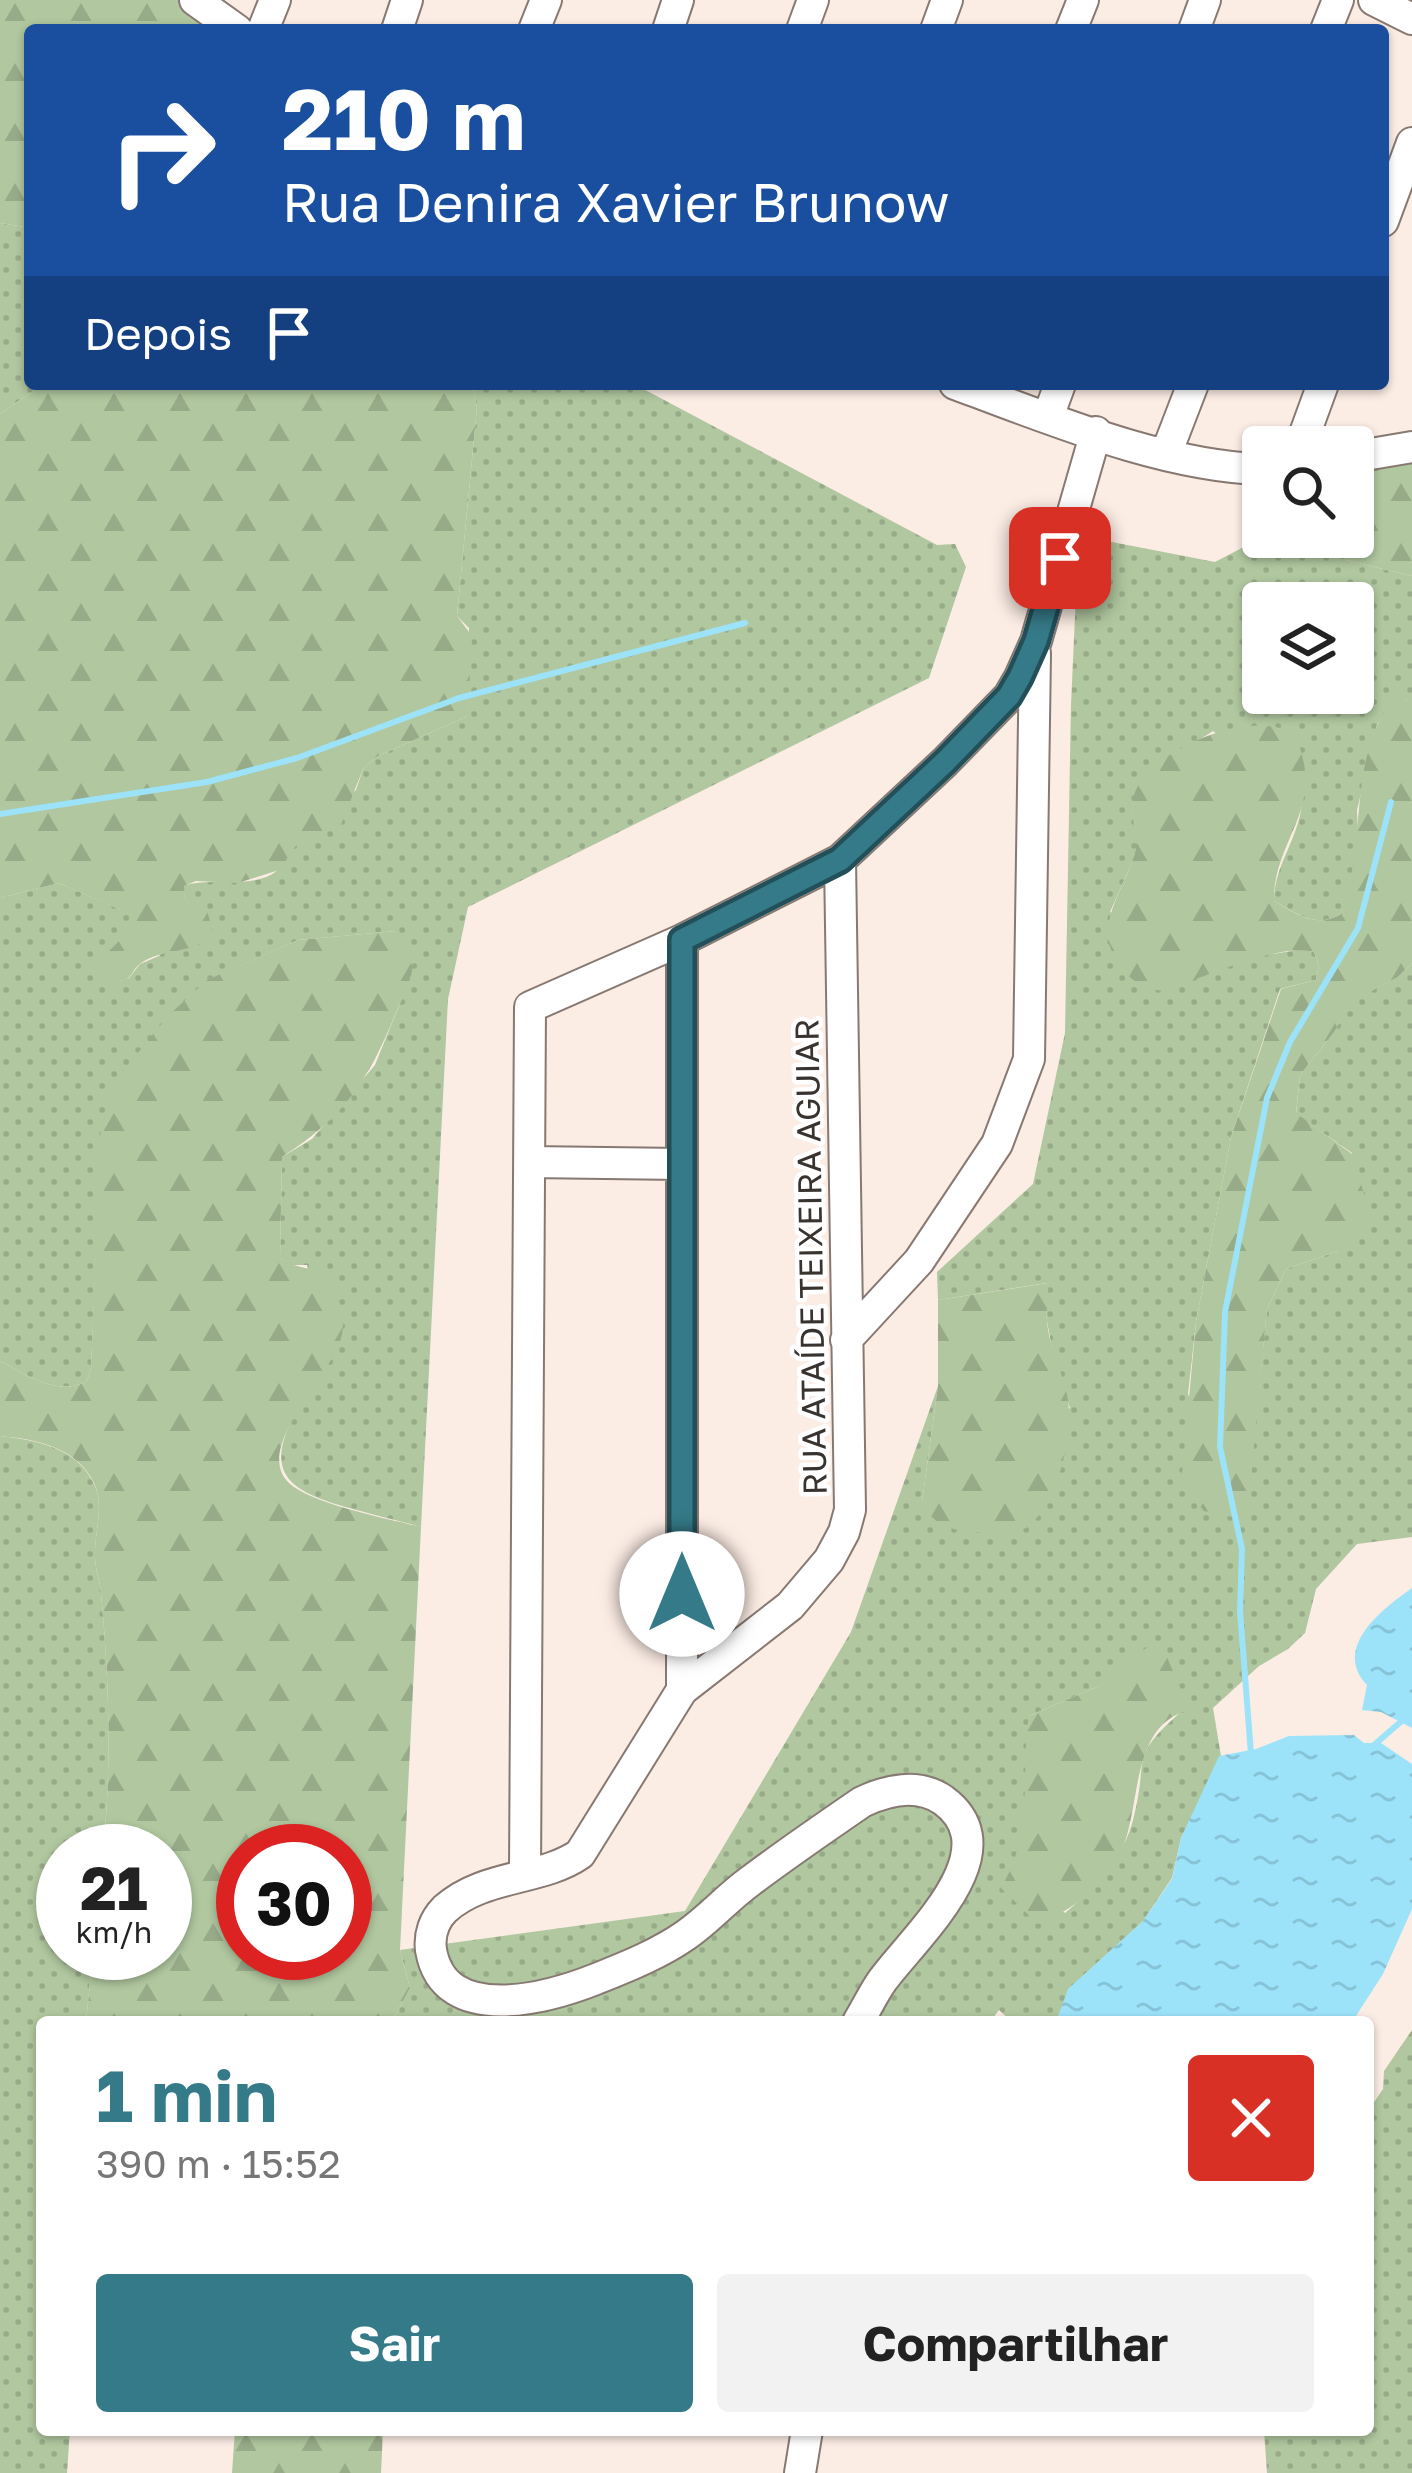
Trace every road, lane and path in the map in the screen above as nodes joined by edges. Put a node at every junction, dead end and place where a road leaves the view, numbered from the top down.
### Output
1 (195, 0) edge
2 (1374, 0) edge
3 (1412, 19) edge
4 (229, 24) edge
5 (1412, 142) edge
6 (1389, 205) edge
7 (972, 390) edge
8 (1058, 390) edge
9 (1191, 390) edge
10 (1321, 390) edge
11 (1048, 417) junction
12 (1308, 426) edge
13 (1096, 432) junction
14 (1412, 447) edge
15 (1166, 454) junction
16 (1374, 454) edge
17 (1242, 468) edge
18 (1036, 641) junction
19 (840, 860) junction
20 (682, 940) junction
21 (530, 1162) junction
22 (681, 1164) junction
23 (846, 1340) junction
24 (682, 1690) junction
25 (525, 1872) junction
26 (861, 2016) edge
27 (806, 2436) edge
28 (800, 2473) edge

1 - 4 street
2 - 3 street
5 - 6 street
7 - 11 street
8 - 11 street
9 - 15 street
10 - 12 street
11 - 13 street
13 - 15 street
13 - 18 street
14 - 16 street
15 - 17 street
18 - 19 street
18 - 23 street
19 - 20 street
19 - 23 street, RUA ATAÍDE TEIXEIRA AGUIAR
20 - 21 street
20 - 22 street
21 - 22 street
21 - 25 street
22 - 24 street
23 - 24 street, RUA ATAÍDE TEIXEIRA AGUIAR
24 - 25 street, RUA ATAÍDE TEIXEIRA AGUIAR
25 - 26 street, RUA ATAÍDE TEIXEIRA AGUIAR
27 - 28 street

